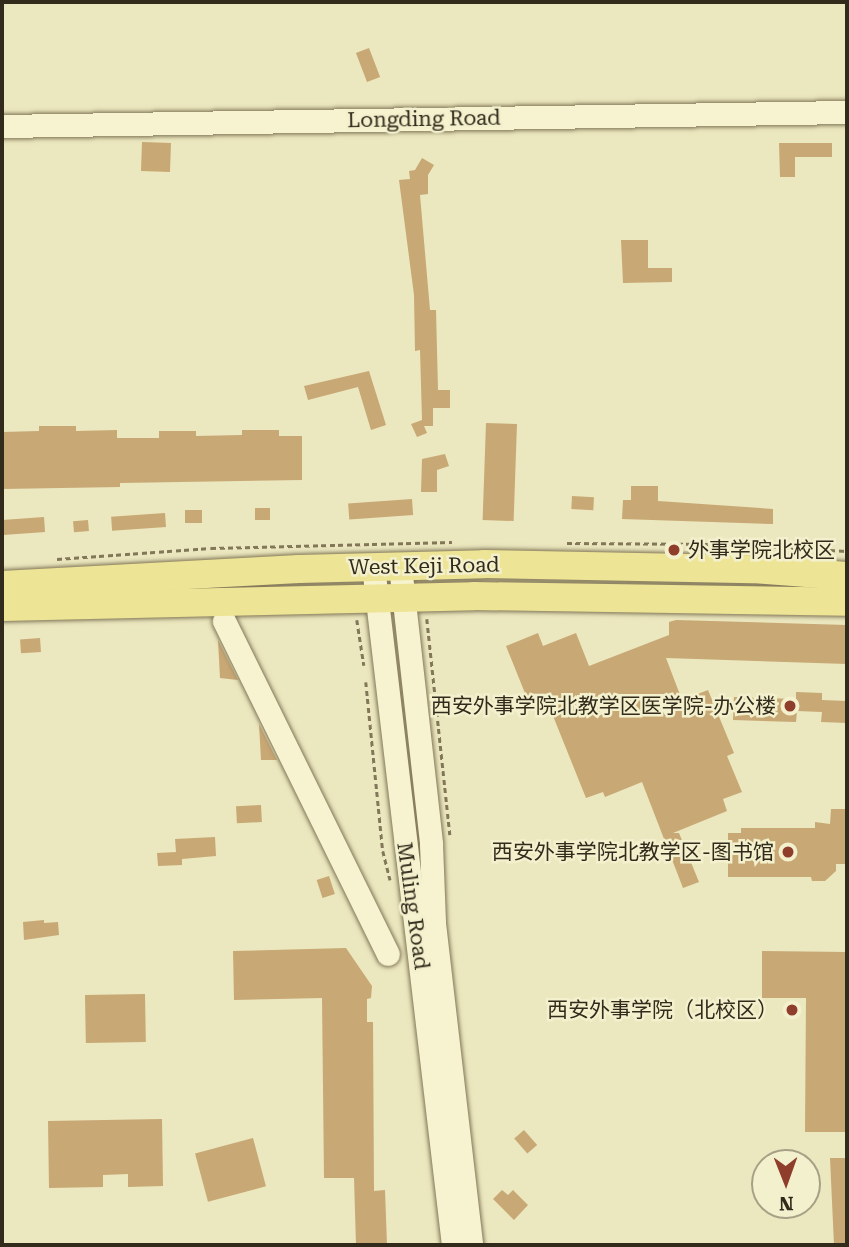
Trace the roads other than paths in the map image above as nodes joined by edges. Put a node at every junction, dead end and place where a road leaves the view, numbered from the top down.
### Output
1 (847, 112) edge
2 (2, 126) edge
3 (387, 566) junction
4 (847, 576) edge
5 (2, 585) edge
6 (390, 597) junction
7 (847, 603) edge
8 (2, 607) edge
9 (224, 621) dead end
10 (388, 954) dead end
11 (453, 1245) edge
12 (471, 1245) edge

1 - 2 street, Longding Road
3 - 4 main road, West Keji Road
3 - 5 main road, West Keji Road
3 - 6 street, Muling Road
6 - 7 main road, West Keji Road
6 - 8 main road, West Keji Road
6 - 11 street, Muling Road
6 - 12 street, Muling Road
9 - 10 street

